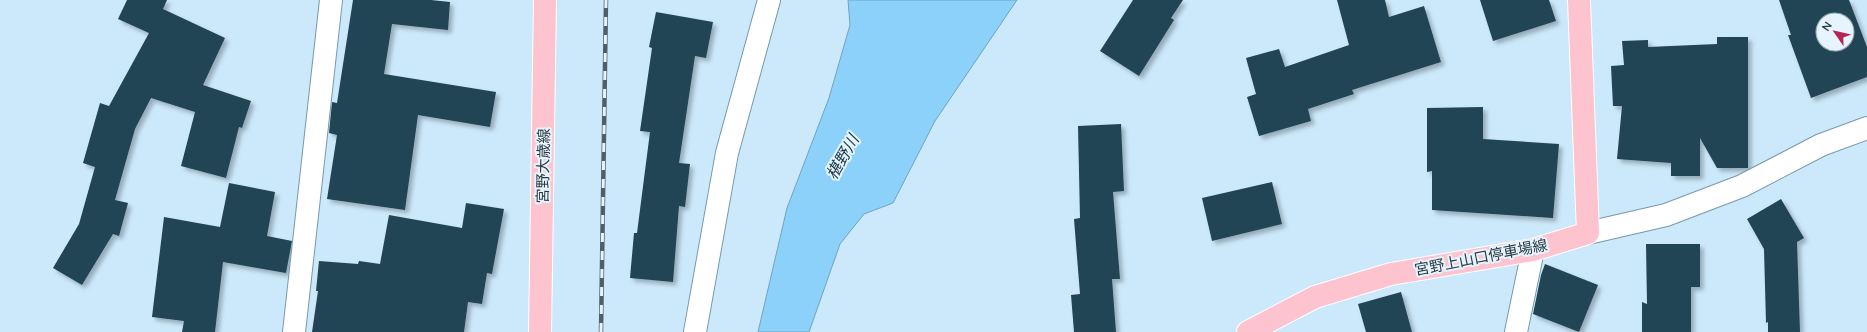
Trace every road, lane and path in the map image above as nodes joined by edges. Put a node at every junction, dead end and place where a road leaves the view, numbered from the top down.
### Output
1 (331, 0) edge
2 (545, 0) edge
3 (769, 0) edge
4 (1579, 0) edge
5 (1867, 128) edge
6 (1588, 233) junction
7 (1533, 250) junction
8 (294, 332) edge
9 (540, 332) edge
10 (695, 332) edge
11 (1248, 332) edge
12 (1516, 332) edge

1 - 8 street
2 - 9 main road, 宮野大歳線
3 - 10 street
4 - 6 main road
5 - 6 street
6 - 7 main road, 宮野上山口停車場線
7 - 11 main road, 宮野上山口停車場線
7 - 12 street

